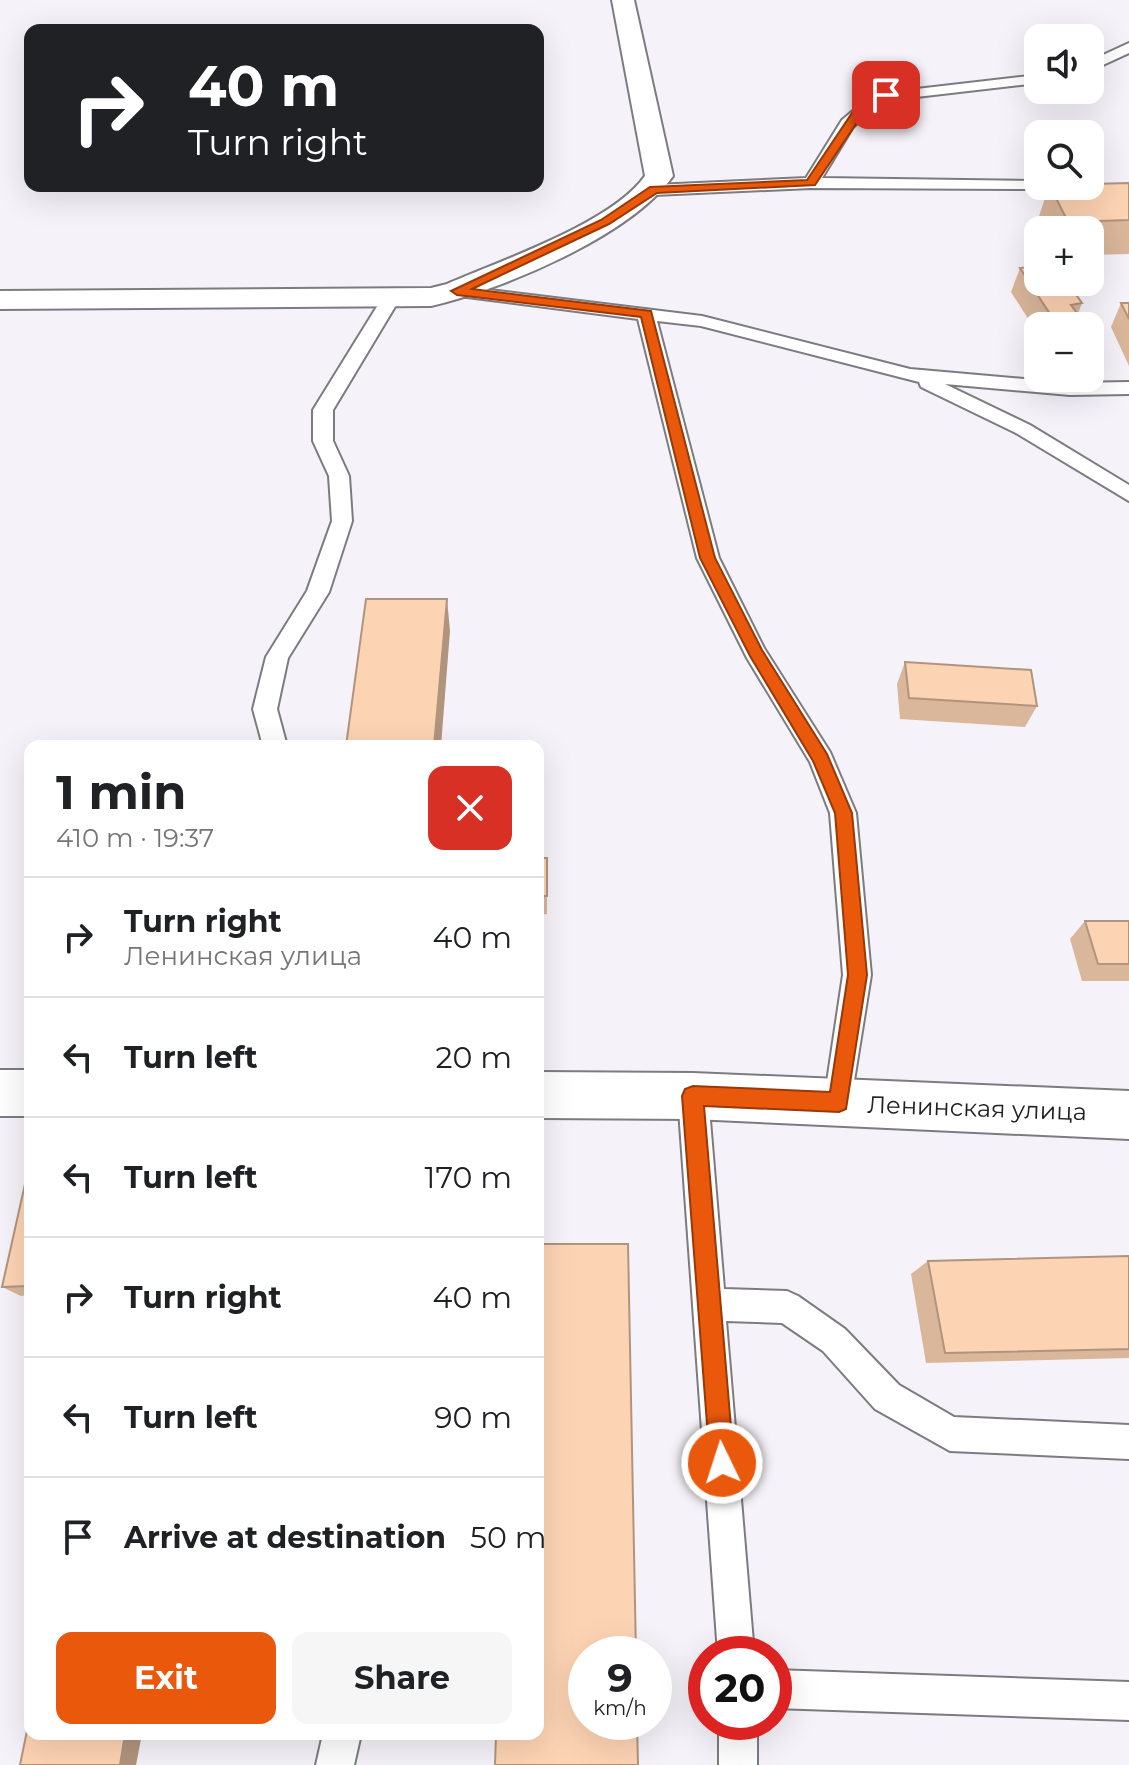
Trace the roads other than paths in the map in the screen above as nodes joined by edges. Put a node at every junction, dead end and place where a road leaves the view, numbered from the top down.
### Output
1 (623, 0) edge
2 (1129, 47) edge
3 (1104, 60) edge
4 (1024, 81) edge
5 (811, 183) junction
6 (1024, 186) edge
7 (654, 190) junction
8 (457, 291) junction
9 (0, 300) edge
10 (390, 300) junction
11 (646, 314) junction
12 (910, 375) junction
13 (1129, 388) edge
14 (1129, 494) edge
15 (273, 740) edge
16 (0, 1093) edge
17 (24, 1093) edge
18 (544, 1095) edge
19 (693, 1096) junction
20 (839, 1102) junction
21 (1129, 1115) edge
22 (710, 1304) junction
23 (1129, 1442) edge
24 (735, 1636) edge
25 (792, 1690) edge
26 (1129, 1701) edge
27 (341, 1740) edge
28 (738, 1740) edge
29 (335, 1765) edge
30 (738, 1765) edge

1 - 7 street
2 - 3 lane
4 - 5 lane
5 - 6 lane
5 - 7 lane
7 - 8 street
8 - 10 street
8 - 11 lane
9 - 10 street
10 - 15 lane
11 - 12 lane
11 - 20 lane
12 - 13 lane
12 - 14 lane
16 - 17 street
18 - 19 street, Ленинская улица
19 - 20 street, Ленинская улица
19 - 22 lane
20 - 21 street, Ленинская улица
22 - 23 lane
22 - 24 lane
25 - 26 lane
27 - 29 lane
28 - 30 lane

